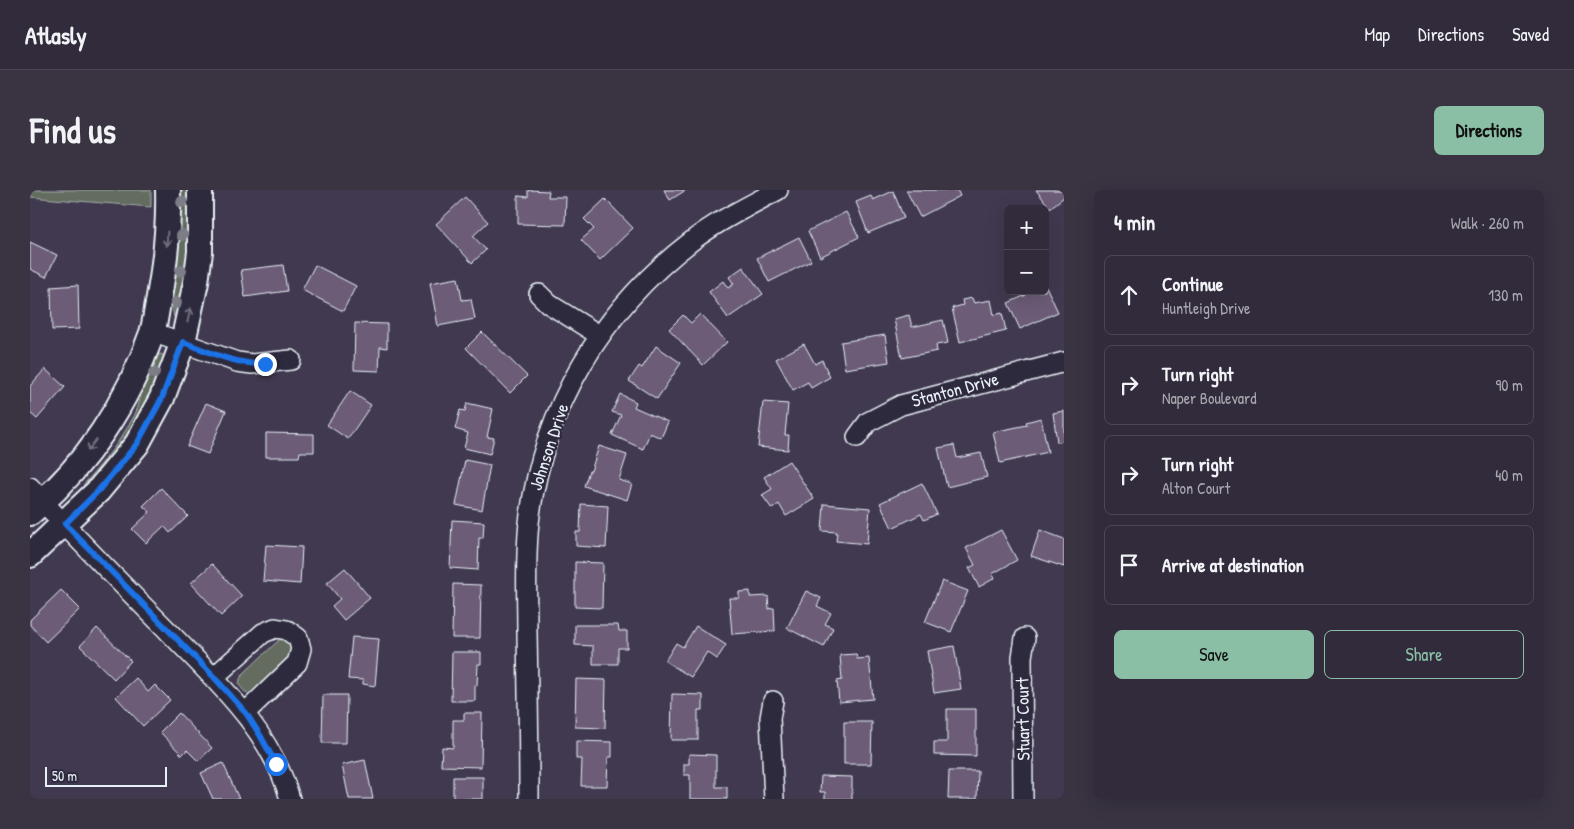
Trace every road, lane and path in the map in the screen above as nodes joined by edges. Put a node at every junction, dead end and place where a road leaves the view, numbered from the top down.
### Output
1 (168, 190) edge
2 (200, 190) edge
3 (778, 190) edge
4 (539, 294) dead end
5 (152, 332) junction
6 (599, 335) junction
7 (183, 342) junction
8 (290, 360) dead end
9 (1064, 362) edge
10 (857, 437) dead end
11 (34, 501) edge
12 (65, 524) junction
13 (30, 555) edge
14 (1025, 638) dead end
15 (214, 677) junction
16 (773, 701) dead end
17 (246, 713) junction
18 (290, 799) edge
19 (529, 799) edge
20 (774, 799) edge
21 (1023, 799) edge

1 -> 5 main road
7 -> 2 main road
3 - 6 street, Johnson Drive
4 - 6 street
5 - 7 street
5 -> 11 main road
6 - 19 street, Johnson Drive
7 - 8 street
7 - 12 main road
9 - 10 street, Stanton Drive
11 - 12 street
12 - 13 main road
12 - 15 street
14 - 21 street, Stuart Court
15 - 17 street
15 - 17 street
16 - 20 street
17 - 18 street

